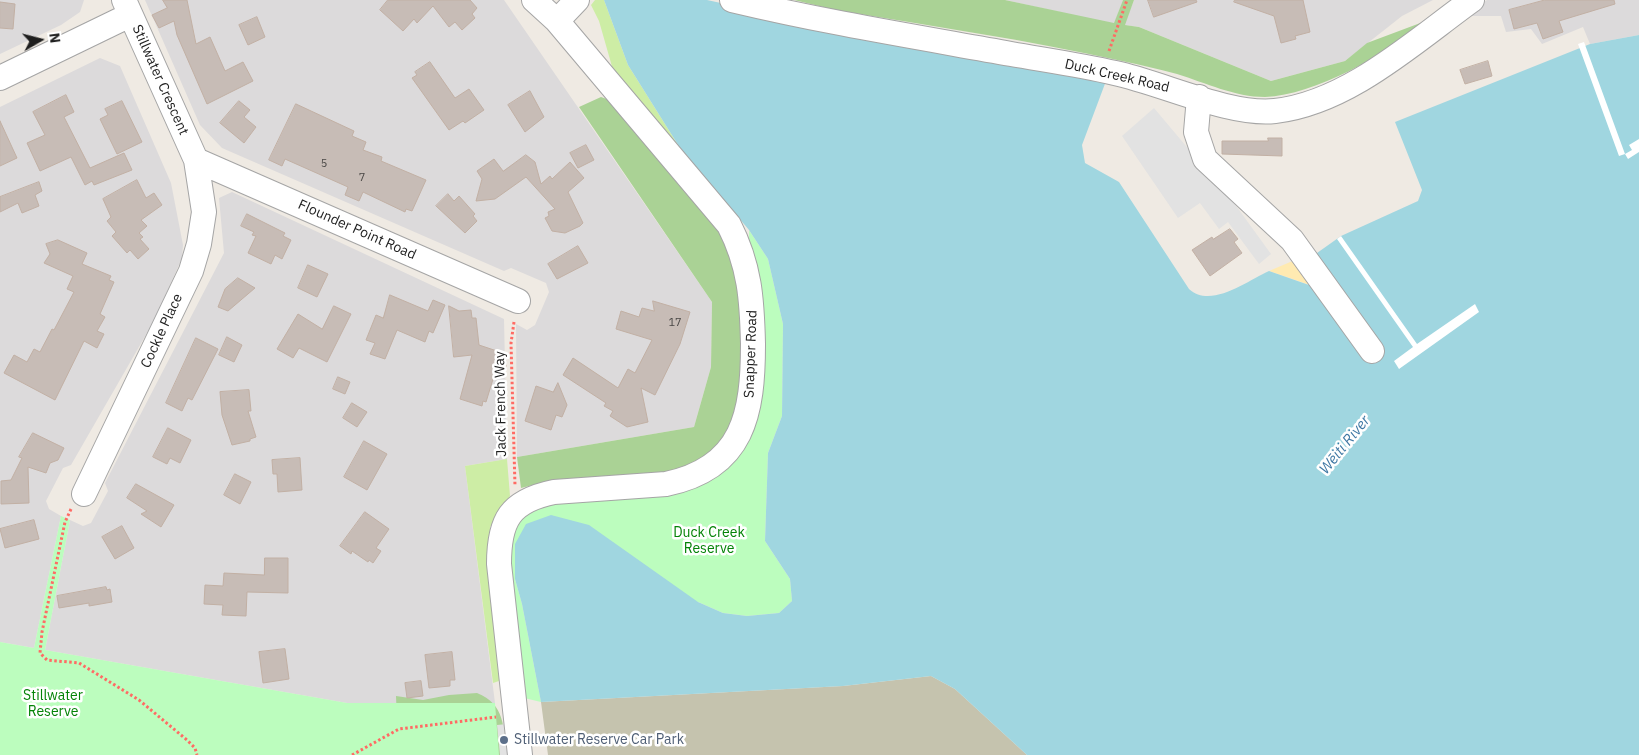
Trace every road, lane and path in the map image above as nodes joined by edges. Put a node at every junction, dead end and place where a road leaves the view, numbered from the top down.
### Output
1 (534, 0) edge
2 (577, 0) edge
3 (732, 0) edge
4 (1127, 0) edge
5 (1472, 0) edge
6 (127, 8) edge
7 (558, 21) junction
8 (1108, 53) dead end
9 (0, 78) edge
10 (1199, 97) junction
11 (196, 160) junction
12 (516, 312) joint
13 (1372, 351) dead end
14 (515, 486) dead end
15 (78, 502) joint
16 (514, 715) junction
17 (197, 755) edge
18 (352, 755) edge
19 (520, 755) edge

1 - 7 street, Snapper Road
2 - 7 street
3 - 10 street, Duck Creek Road
4 - 8 path
5 - 10 street, Duck Creek Road
6 - 9 street
6 - 11 street, Stillwater Crescent
7 - 16 street, Snapper Road
10 - 13 street
11 - 12 street, Flounder Point Road
11 - 15 street, Cockle Place
12 - 14 path, Jack French Way
15 - 17 path
16 - 18 path
16 - 19 street, Snapper Road

